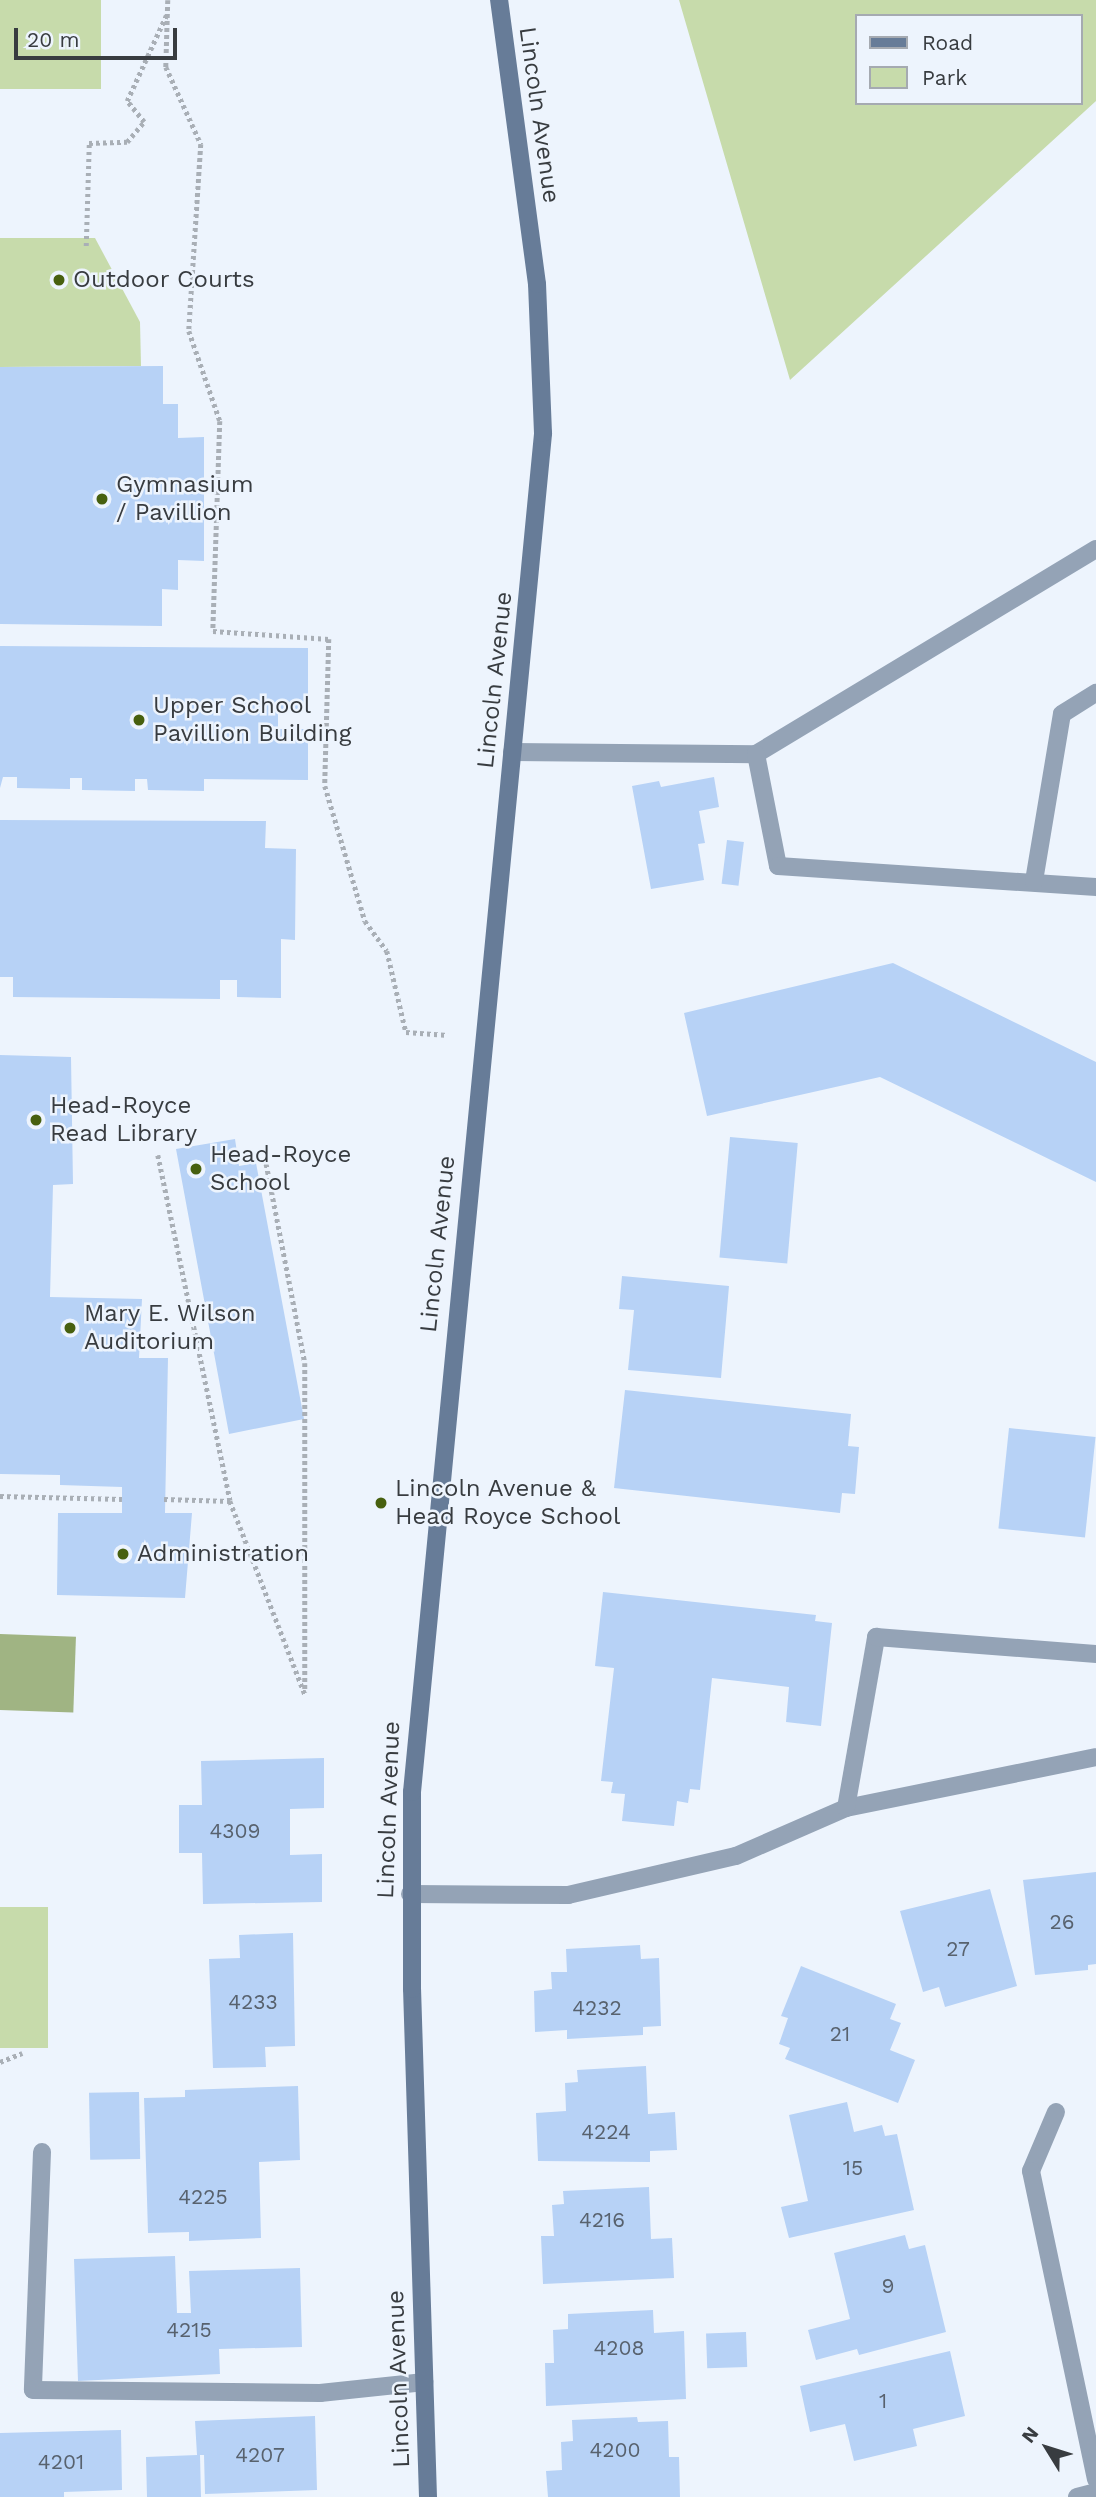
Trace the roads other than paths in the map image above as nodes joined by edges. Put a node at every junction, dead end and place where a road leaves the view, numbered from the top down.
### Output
1 (499, 0) edge
2 (1096, 549) edge
3 (1096, 693) edge
4 (512, 752) junction
5 (756, 754) junction
6 (1034, 881) junction
7 (1096, 887) edge
8 (1096, 1654) edge
9 (1096, 1756) edge
10 (846, 1808) junction
11 (410, 1894) junction
12 (1056, 2112) dead end
13 (42, 2152) dead end
14 (424, 2382) junction
15 (1096, 2479) edge
16 (1096, 2492) edge
17 (428, 2497) edge
18 (1077, 2497) edge

1 - 4 main road, Lincoln Avenue
2 - 5 street
3 - 6 street
4 - 5 street
4 - 11 main road, Lincoln Avenue
5 - 6 street
6 - 7 street
8 - 10 street
9 - 10 street
10 - 11 street
11 - 14 main road, Lincoln Avenue
12 - 15 street
13 - 14 street
14 - 17 main road, Lincoln Avenue
16 - 18 street

